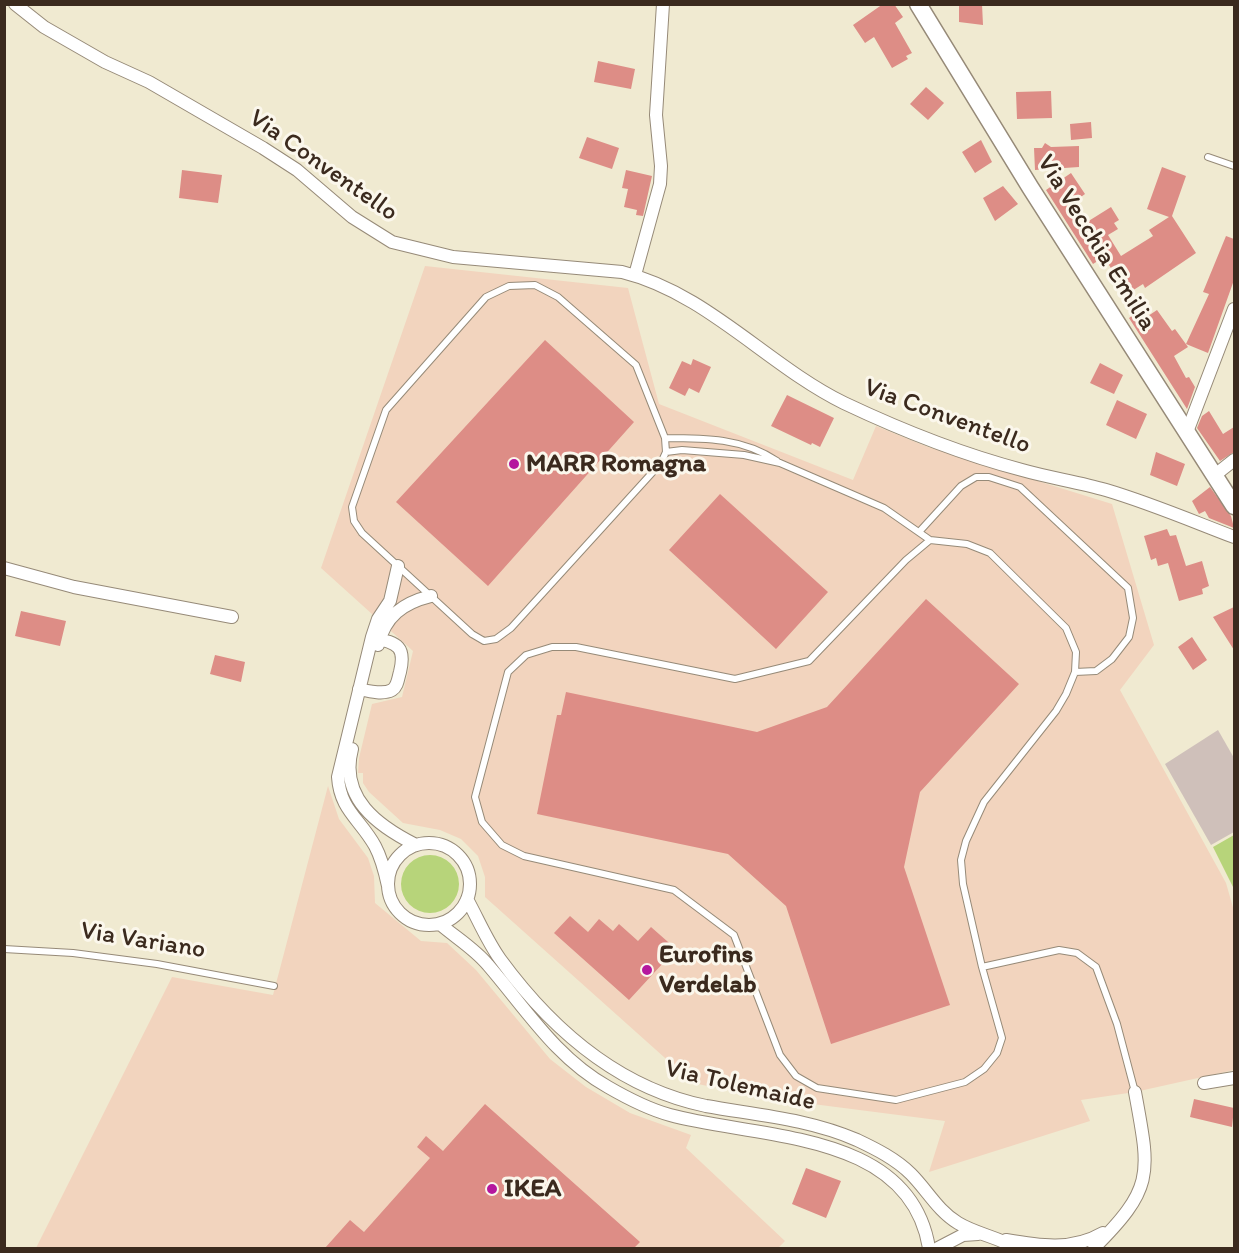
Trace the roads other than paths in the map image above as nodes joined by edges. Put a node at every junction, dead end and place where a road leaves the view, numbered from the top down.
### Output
1 (15, 4) edge
2 (663, 4) edge
3 (918, 4) edge
4 (1208, 157) dead end
5 (1234, 166) edge
6 (635, 275) junction
7 (1234, 309) edge
8 (1187, 432) junction
9 (665, 438) junction
10 (666, 452) junction
11 (1234, 460) edge
12 (780, 463) junction
13 (1215, 475) junction
14 (1234, 506) edge
15 (919, 532) junction
16 (1234, 537) edge
17 (930, 540) junction
18 (398, 566) junction
19 (4, 568) edge
20 (431, 596) junction
21 (232, 617) dead end
22 (376, 638) junction
23 (1075, 672) junction
24 (363, 690) junction
25 (416, 845) junction
26 (388, 886) junction
27 (467, 899) junction
28 (440, 924) junction
29 (4, 949) edge
30 (982, 967) junction
31 (274, 987) dead end
32 (1234, 1078) edge
33 (1204, 1083) dead end
34 (1135, 1092) joint
35 (1117, 1225) junction
36 (983, 1234) junction
37 (1001, 1239) junction
38 (929, 1248) edge
39 (938, 1248) edge
40 (1016, 1248) edge
41 (1094, 1248) edge

1 - 6 street, Via Conventello
2 - 6 street
3 - 8 street, Via Vecchia Emilia
4 - 5 lane
6 - 16 street, Via Conventello
7 - 8 street
8 - 13 street, Via Vecchia Emilia
9 - 10 lane
9 - 12 lane
9 - 18 lane
10 - 12 lane
10 - 20 lane
11 - 13 street
12 - 15 lane
13 - 14 street, Via Vecchia Emilia
15 - 17 lane
15 - 23 lane
17 - 23 lane
17 - 30 lane
18 - 20 lane
18 - 22 street
19 - 21 street
20 - 22 street
22 - 24 street
22 - 24 street
23 - 30 lane
24 - 25 street
24 - 26 street
25 - 26 street
25 - 27 street, Via Tolemaide
26 - 28 street
27 - 28 street
27 - 36 street, Via Tolemaide
28 - 38 street, Via Tolemaide
29 - 31 lane, Via Variano
30 - 34 lane
32 - 33 street
34 - 35 street, Via Tolemaide
35 - 37 street, Via Tolemaide
35 - 41 street, Via Tolemaide
36 - 37 street, Via Tolemaide
36 - 39 street, Via Tolemaide
37 - 40 street, Via Tolemaide

